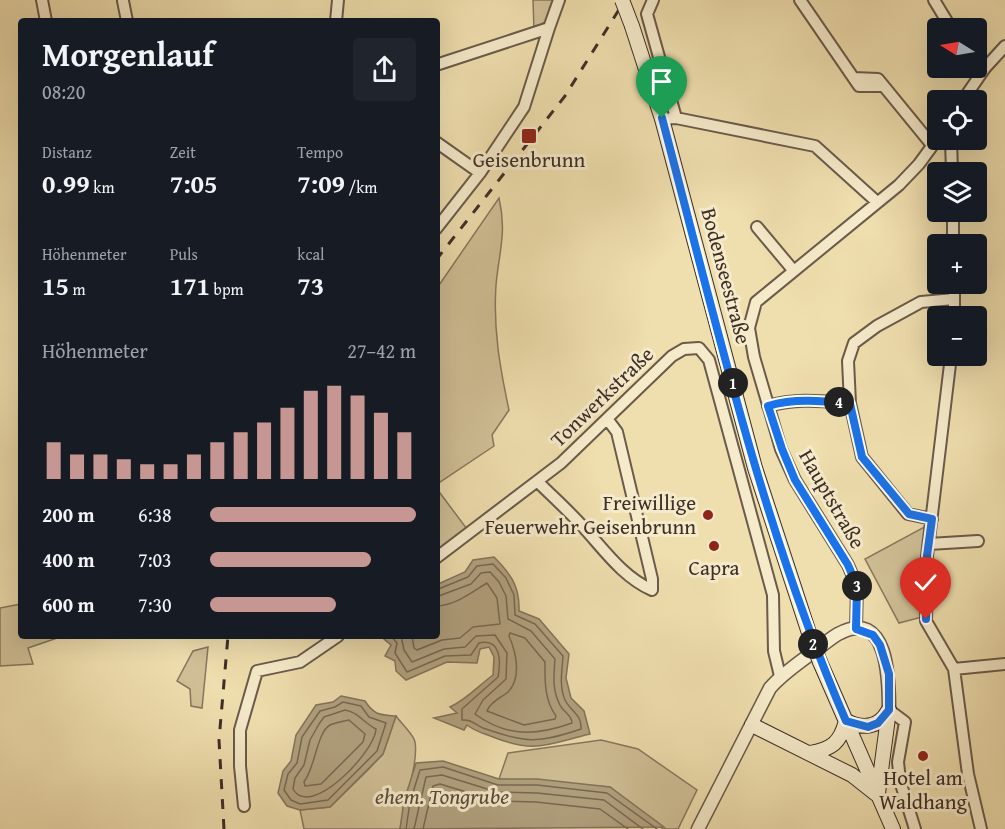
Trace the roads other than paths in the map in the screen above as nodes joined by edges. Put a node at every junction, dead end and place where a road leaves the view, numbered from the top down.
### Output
1 (42, 0) edge
2 (338, 0) edge
3 (558, 0) edge
4 (622, 0) edge
5 (653, 0) edge
6 (800, 0) edge
7 (934, 0) edge
8 (123, 1) edge
9 (45, 18) edge
10 (126, 18) edge
11 (336, 18) edge
12 (945, 18) edge
13 (549, 28) junction
14 (1005, 46) edge
15 (440, 64) edge
16 (987, 66) edge
17 (669, 118) junction
18 (927, 133) edge
19 (440, 145) edge
20 (928, 150) edge
21 (480, 173) junction
22 (877, 202) junction
23 (440, 224) edge
24 (757, 227) dead end
25 (793, 270) junction
26 (954, 294) edge
27 (954, 298) junction
28 (954, 306) edge
29 (950, 366) edge
30 (850, 404) junction
31 (768, 406) junction
32 (608, 420) junction
33 (538, 482) junction
34 (932, 519) junction
35 (978, 542) dead end
36 (929, 544) junction
37 (440, 555) edge
38 (856, 629) junction
39 (334, 639) edge
40 (1005, 664) edge
41 (954, 669) junction
42 (780, 676) junction
43 (889, 710) junction
44 (846, 721) junction
45 (752, 725) junction
46 (810, 753) junction
47 (878, 795) junction
48 (244, 806) dead end
49 (698, 829) edge
50 (893, 829) edge
51 (915, 829) edge
52 (981, 829) edge

1 - 9 street
2 - 11 street
3 - 13 street
4 - 17 main road, Bodenseestraße, bridge
5 - 17 street
6 - 18 street
7 - 12 street
8 - 10 street
13 - 15 street
13 - 21 street
14 - 16 street
17 - 22 street
17 - 44 main road, Bodenseestraße, bridge
19 - 21 street
20 - 22 street, Hauptstraße
21 - 23 street
22 - 25 street, Hauptstraße
24 - 25 street
25 - 31 street, Hauptstraße
26 - 27 street
27 - 28 street
27 - 30 street
29 - 34 street
30 - 31 street
30 - 34 street
31 - 38 street, Hauptstraße
32 - 33 street, Tonwerkstraße
32 - 33 street
32 - 42 street, Tonwerkstraße
33 - 37 street, Tonwerkstraße
34 - 36 street
35 - 36 street
36 - 41 street
38 - 42 street
38 - 43 street
39 - 48 street
40 - 41 street
41 - 52 street
42 - 45 street
43 - 44 main road
43 - 47 main road
43 - 51 street
44 - 46 main road
44 - 47 main road, Bodenseestraße
45 - 46 main road
45 - 49 street
46 - 47 main road
47 - 50 main road, Bodenseestraße

